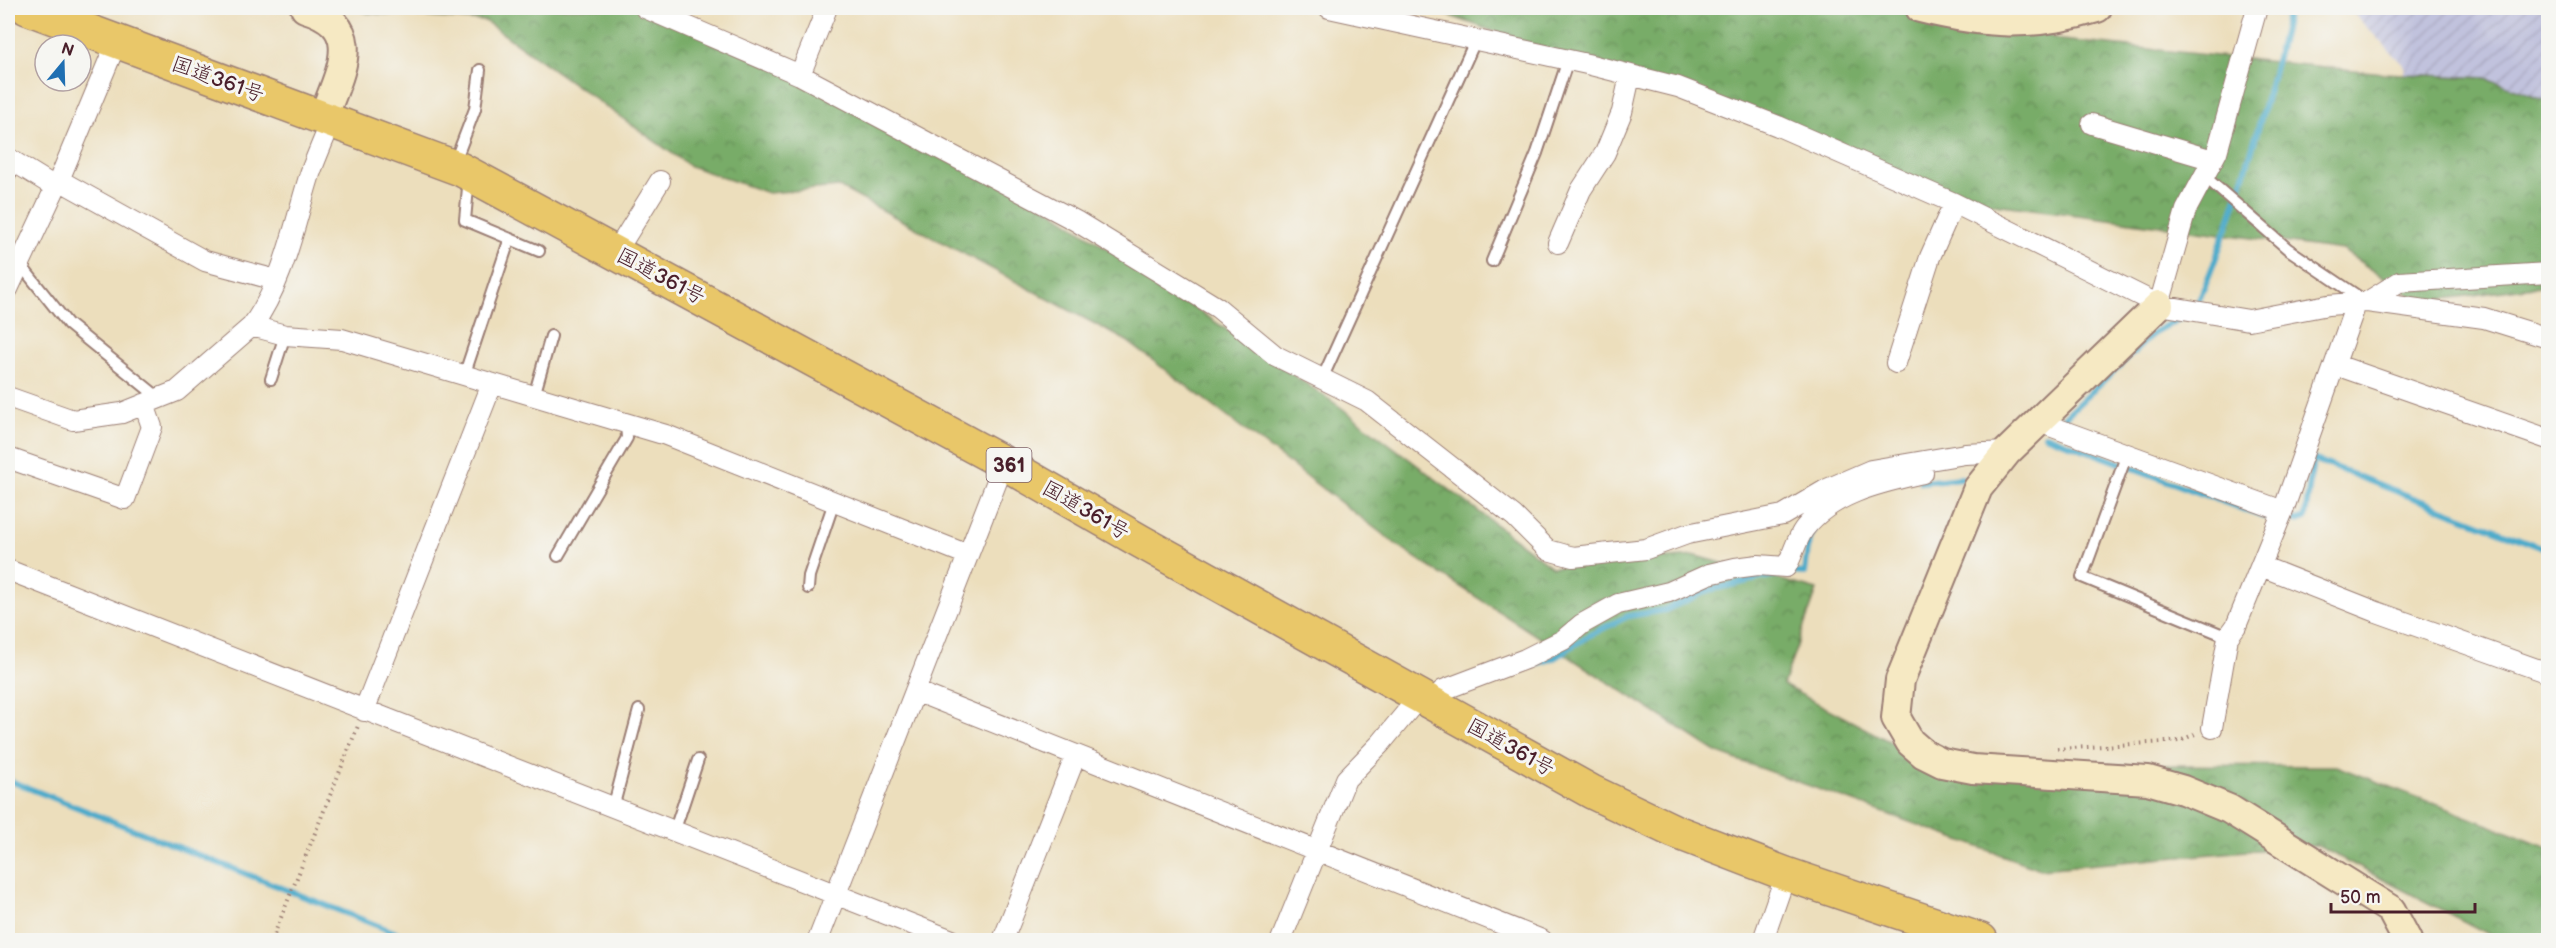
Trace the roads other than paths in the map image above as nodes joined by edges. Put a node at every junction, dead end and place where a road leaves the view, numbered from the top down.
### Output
1 (27, 8) edge
2 (305, 8) edge
3 (645, 8) edge
4 (827, 8) edge
5 (1329, 8) edge
6 (1920, 8) edge
7 (2097, 8) edge
8 (2257, 8) edge
9 (1476, 39) junction
10 (117, 41) junction
11 (1568, 60) junction
12 (480, 70) dead end
13 (800, 75) junction
14 (1630, 76) junction
15 (327, 120) junction
16 (2092, 124) dead end
17 (10, 166) edge
18 (2208, 168) junction
19 (461, 170) junction
20 (660, 181) dead end
21 (57, 183) junction
22 (1954, 203) junction
23 (509, 241) junction
24 (1558, 243) dead end
25 (539, 251) dead end
26 (616, 252) junction
27 (14, 258) edge
28 (1492, 261) dead end
29 (2548, 273) edge
30 (276, 280) junction
31 (8, 289) edge
32 (2361, 303) junction
33 (2159, 304) junction
34 (252, 326) junction
35 (285, 335) junction
36 (551, 336) dead end
37 (2548, 338) edge
38 (1896, 363) dead end
39 (2336, 365) junction
40 (464, 376) junction
41 (271, 379) dead end
42 (1322, 379) junction
43 (492, 384) junction
44 (534, 396) junction
45 (8, 397) edge
46 (152, 401) junction
47 (2039, 422) junction
48 (626, 423) junction
49 (2548, 439) edge
50 (2007, 452) junction
51 (2127, 454) junction
52 (8, 458) edge
53 (1004, 463) junction
54 (834, 502) junction
55 (2283, 511) junction
56 (968, 555) junction
57 (558, 556) dead end
58 (2261, 566) junction
59 (8, 570) edge
60 (808, 588) dead end
61 (2228, 637) junction
62 (2548, 673) edge
63 (915, 691) junction
64 (1426, 699) junction
65 (639, 710) dead end
66 (364, 711) junction
67 (2213, 723) road end
68 (1076, 755) junction
69 (698, 760) dead end
70 (613, 808) junction
71 (674, 832) junction
72 (1321, 852) junction
73 (1786, 874) junction
74 (836, 895) junction
75 (818, 940) edge
76 (952, 940) edge
77 (1003, 940) edge
78 (1281, 940) edge
79 (1542, 940) edge
80 (1763, 940) edge
81 (1981, 940) edge
82 (2407, 940) edge

1 - 10 highway, 国道361号 / 361
2 - 15 street
3 - 13 street
4 - 13 street
5 - 9 street
6 - 7 street
8 - 18 street
9 - 11 street
9 - 42 lane
10 - 15 highway, 国道361号 / 361
10 - 21 street
11 - 14 street
11 - 28 lane
12 - 19 lane
13 - 42 street
14 - 22 street
14 - 24 street
15 - 19 highway, 国道361号 / 361
15 - 30 street
16 - 18 street
17 - 21 street
18 - 32 lane
18 - 33 street
19 - 23 lane
19 - 26 highway, 国道361号 / 361
20 - 26 street
21 - 27 street
21 - 30 street
22 - 33 street
22 - 38 street
23 - 25 lane
23 - 40 lane
26 - 53 highway, 国道361号 / 361
27 - 31 street
27 - 46 lane
29 - 32 street
30 - 34 street
32 - 33 street
32 - 37 street
32 - 39 street
33 - 47 street
34 - 35 street
34 - 46 street
35 - 40 street
35 - 41 lane
36 - 44 lane
39 - 49 street
39 - 55 street
40 - 43 street
42 - 50 street
43 - 44 street
43 - 66 street
44 - 48 street
45 - 46 street
46 - 52 street
47 - 50 street
47 - 51 street
48 - 54 street
48 - 57 lane
50 - 64 street
50 - 82 street
51 - 55 street
51 - 61 lane
53 - 56 street
53 - 64 highway, 国道361号 / 361
54 - 56 street
54 - 60 lane
55 - 58 street
56 - 63 street
58 - 61 street
58 - 62 street
59 - 66 street
61 - 67 street
63 - 68 street
63 - 74 street
64 - 72 street
64 - 73 highway, 国道361号 / 361
65 - 70 lane
66 - 70 street
68 - 72 street
68 - 77 street
69 - 71 lane
70 - 71 street
71 - 74 street
72 - 78 street
72 - 79 street
73 - 80 street
73 - 81 highway, 国道361号 / 361
74 - 75 street
74 - 76 street

